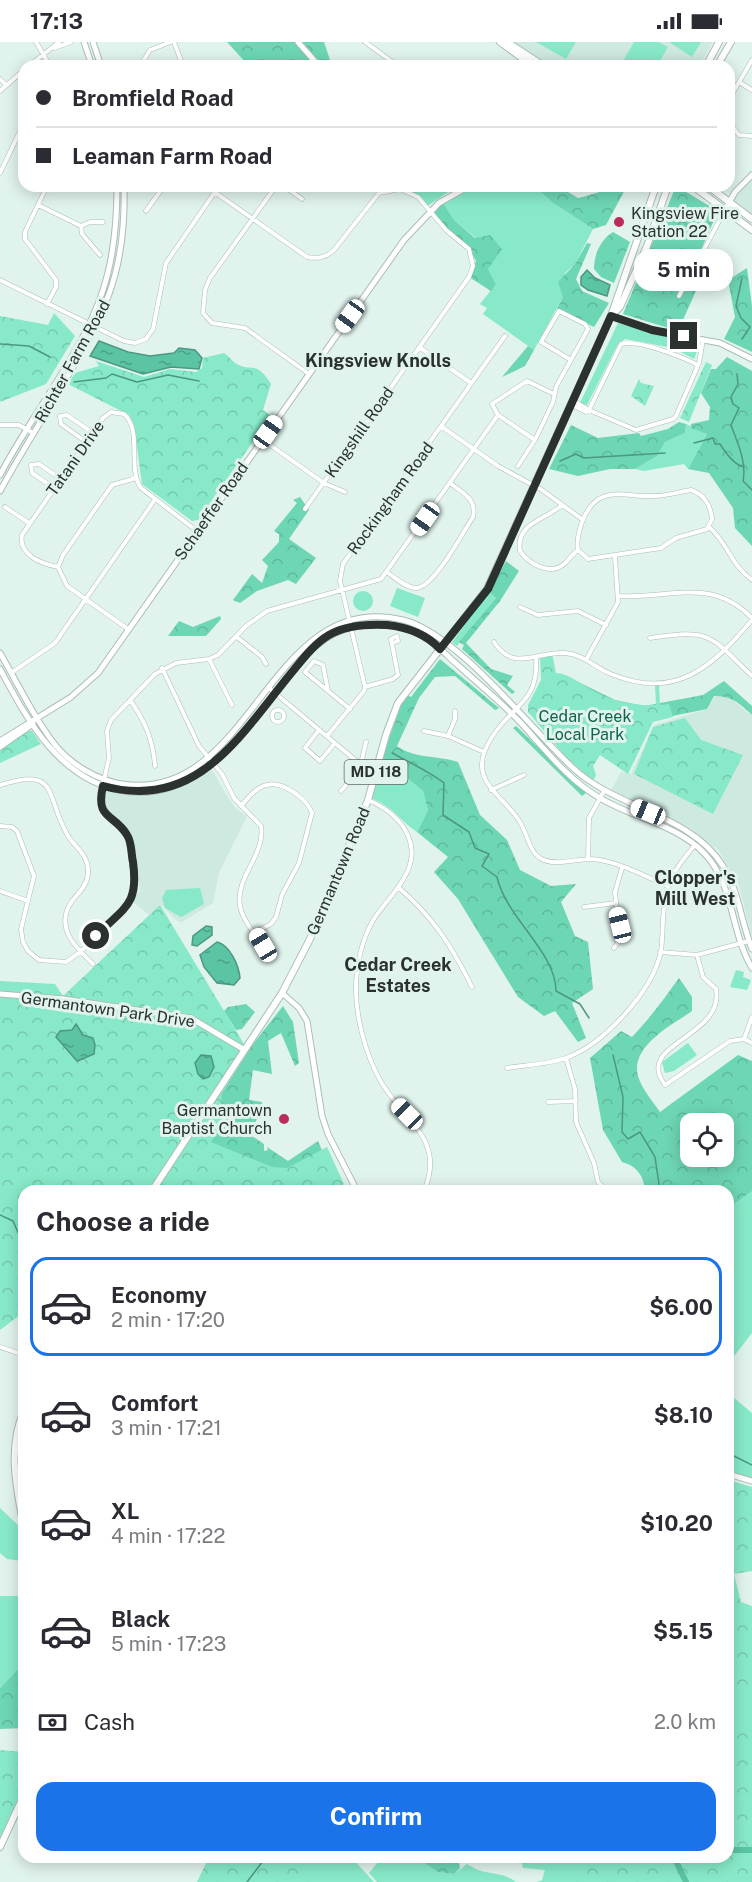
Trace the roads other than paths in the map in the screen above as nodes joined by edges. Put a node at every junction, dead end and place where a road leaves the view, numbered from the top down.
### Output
1 (36, 42) edge
2 (59, 42) edge
3 (70, 42) edge
4 (84, 42) edge
5 (93, 42) edge
6 (172, 42) edge
7 (298, 42) edge
8 (365, 42) edge
9 (500, 42) edge
10 (507, 42) edge
11 (719, 42) edge
12 (731, 42) edge
13 (42, 54) junction
14 (36, 60) edge
15 (46, 60) edge
16 (90, 60) edge
17 (99, 60) edge
18 (144, 60) edge
19 (180, 60) edge
20 (314, 60) edge
21 (390, 60) edge
22 (525, 60) edge
23 (535, 60) edge
24 (709, 60) edge
25 (720, 60) edge
26 (752, 60) edge
27 (18, 75) edge
28 (0, 79) edge
29 (739, 82) junction
30 (6, 85) junction
31 (735, 89) edge
32 (752, 90) edge
33 (0, 91) edge
34 (735, 130) edge
35 (18, 134) edge
36 (752, 136) edge
37 (2, 163) edge
38 (0, 173) edge
39 (752, 175) edge
40 (44, 192) edge
41 (117, 192) edge
42 (124, 192) edge
43 (160, 192) edge
44 (215, 192) joint
45 (272, 192) edge
46 (292, 192) edge
47 (382, 192) edge
48 (410, 192) edge
49 (458, 192) edge
50 (654, 192) edge
51 (667, 192) edge
52 (701, 192) edge
53 (717, 192) edge
54 (302, 199) dead end
55 (730, 201) junction
56 (38, 205) junction
57 (725, 210) junction
58 (146, 211) dead end
59 (430, 212) junction
60 (752, 219) edge
61 (253, 220) junction
62 (103, 222) dead end
63 (81, 226) junction
64 (752, 230) edge
65 (100, 255) dead end
66 (0, 280) edge
67 (679, 296) dead end
68 (47, 304) junction
69 (611, 316) junction
70 (91, 325) junction
71 (505, 336) dead end
72 (703, 339) junction
73 (419, 347) junction
74 (752, 358) edge
75 (571, 360) junction
76 (698, 365) junction
77 (309, 374) junction
78 (471, 383) junction
79 (554, 394) junction
80 (573, 403) junction
81 (589, 410) junction
82 (498, 414) junction
83 (0, 425) edge
84 (442, 427) junction
85 (26, 429) junction
86 (33, 433) junction
87 (93, 433) junction
88 (262, 439) junction
89 (535, 440) junction
90 (86, 442) junction
91 (474, 450) junction
92 (518, 466) dead end
93 (0, 475) edge
94 (61, 478) junction
95 (136, 478) junction
96 (324, 483) junction
97 (450, 483) junction
98 (533, 485) junction
99 (54, 488) junction
100 (0, 491) edge
101 (345, 492) dead end
102 (154, 501) junction
103 (562, 506) junction
104 (5, 507) dead end
105 (305, 509) dead end
106 (583, 520) junction
107 (29, 523) junction
108 (709, 527) junction
109 (197, 531) junction
110 (578, 550) junction
111 (615, 557) junction
112 (58, 567) junction
113 (387, 572) junction
114 (752, 580) edge
115 (342, 591) junction
116 (619, 596) junction
117 (86, 599) junction
118 (520, 607) dead end
119 (752, 619) edge
120 (350, 620) junction
121 (606, 625) junction
122 (352, 627) junction
123 (128, 629) junction
124 (238, 638) junction
125 (650, 638) dead end
126 (393, 642) dead end
127 (445, 642) junction
128 (494, 642) dead end
129 (440, 649) junction
130 (726, 651) junction
131 (0, 652) edge
132 (536, 657) junction
133 (209, 659) junction
134 (586, 660) junction
135 (266, 664) dead end
136 (162, 668) junction
137 (0, 669) edge
138 (11, 673) junction
139 (752, 676) edge
140 (365, 687) junction
141 (269, 688) junction
142 (328, 691) junction
143 (275, 693) junction
144 (130, 700) junction
145 (232, 705) dead end
146 (292, 707) junction
147 (350, 709) junction
148 (518, 709) junction
149 (454, 711) dead end
150 (512, 714) junction
151 (284, 715) dead end
152 (37, 718) junction
153 (31, 723) junction
154 (319, 730) junction
155 (424, 731) dead end
156 (21, 734) junction
157 (39, 734) junction
158 (327, 736) junction
159 (448, 736) junction
160 (0, 741) edge
161 (366, 742) dead end
162 (335, 743) junction
163 (0, 747) edge
164 (484, 752) junction
165 (209, 759) junction
166 (214, 764) junction
167 (360, 764) junction
168 (155, 766) dead end
169 (524, 775) dead end
170 (104, 783) junction
171 (0, 785) edge
172 (341, 790) dead end
173 (491, 790) junction
174 (604, 791) junction
175 (600, 798) junction
176 (368, 800) junction
177 (241, 806) junction
178 (0, 826) edge
179 (700, 840) junction
180 (695, 845) junction
181 (588, 859) junction
182 (622, 868) junction
183 (668, 886) junction
184 (398, 887) junction
185 (0, 891) edge
186 (28, 901) junction
187 (616, 903) junction
188 (584, 907) dead end
189 (256, 932) junction
190 (749, 941) junction
191 (742, 944) junction
192 (614, 948) dead end
193 (752, 949) edge
194 (80, 952) junction
195 (660, 952) junction
196 (698, 955) junction
197 (271, 958) dead end
198 (93, 964) dead end
199 (752, 968) edge
200 (472, 987) dead end
201 (282, 993) junction
202 (0, 994) edge
203 (752, 1017) edge
204 (744, 1039) junction
205 (752, 1043) edge
206 (243, 1049) junction
207 (566, 1058) junction
208 (507, 1068) dead end
209 (576, 1101) junction
210 (548, 1102) dead end
211 (156, 1185) edge
212 (354, 1185) edge
213 (425, 1185) edge
214 (602, 1185) edge
215 (0, 1347) edge
216 (18, 1353) edge
217 (18, 1431) edge
218 (734, 1476) edge
219 (752, 1481) edge
220 (18, 1488) edge
221 (18, 1808) edge
222 (0, 1847) edge

1 - 13 street
2 - 13 street
3 - 13 street
4 - 16 main road
5 - 17 main road
6 - 18 street
6 - 19 street
7 - 20 main road
8 - 21 street
9 - 22 main road
10 - 23 main road
11 - 24 main road
12 - 25 main road
13 - 14 street
13 - 15 street
26 - 29 street
27 - 30 street
28 - 30 street
29 - 31 street
29 - 32 street
30 - 33 street
34 - 36 street
35 - 37 street
37 - 38 street
39 - 55 main road
40 - 56 street
41 - 70 main road, Richter Farm Road
42 - 70 main road, Richter Farm Road
43 - 58 street
44 - 61 street
44 - 70 street
45 - 61 street
46 - 54 street
47 - 61 street, Kingshill Road
48 - 59 street, Kingshill Road
49 - 59 main road, Schaeffer Road
50 - 69 main road, Germantown Road / MD 118
51 - 69 main road, Germantown Road / MD 118
52 - 57 main road
53 - 55 main road
55 - 57 main road
55 - 60 main road
56 - 63 street
56 - 68 street
57 - 64 main road
57 - 67 street
59 - 73 street, Kingshill Road
59 - 77 main road, Schaeffer Road
61 - 77 street
62 - 63 street
63 - 65 street
66 - 68 street
68 - 70 street
69 - 72 main road
69 - 80 main road, Germantown Road / MD 118
70 - 85 main road, Richter Farm Road
70 - 86 main road, Richter Farm Road
71 - 78 street, Rockingham Road
72 - 74 main road
72 - 76 street
73 - 78 street
73 - 96 street, Kingshill Road
75 - 75 street
75 - 79 street
76 - 81 street
76 - 81 street
77 - 88 main road, Schaeffer Road
78 - 84 street, Rockingham Road
79 - 82 street
79 - 89 street
80 - 81 street
80 - 98 main road, Germantown Road / MD 118
82 - 89 street
82 - 91 street
83 - 85 street
84 - 91 street
84 - 115 street, Rockingham Road
85 - 86 street
85 - 93 main road, Richter Farm Road
86 - 100 main road, Richter Farm Road
87 - 90 street, Tatani Drive
87 - 90 street
87 - 95 street, Tatani Drive
88 - 96 street
88 - 109 main road, Schaeffer Road
89 - 92 street
90 - 94 street, Tatani Drive
91 - 97 street
91 - 98 street
94 - 99 street, Tatani Drive
94 - 99 street
95 - 102 street
95 - 112 street
96 - 101 street
96 - 105 street, Kingshill Road
97 - 113 street
97 - 113 street
98 - 103 street
98 - 127 main road, Germantown Road / MD 118
99 - 107 street, Tatani Drive
102 - 109 street
102 - 117 street
103 - 106 street
103 - 110 street
104 - 107 street
106 - 108 street
106 - 110 street
107 - 112 street, Tatani Drive
108 - 111 street
108 - 114 street
109 - 123 main road, Schaeffer Road
110 - 111 street
111 - 116 street
112 - 117 street
113 - 115 street
115 - 120 street, Rockingham Road
115 - 124 street
116 - 119 street
116 - 121 street
117 - 123 street
117 - 138 street
118 - 121 street
119 - 130 street
120 - 122 street, Rockingham Road
120 - 127 main road
120 - 141 main road
121 - 134 street
122 - 129 main road
122 - 140 street, Rockingham Road
122 - 143 main road
123 - 152 main road, Schaeffer Road
124 - 133 street
124 - 135 street
125 - 130 street
126 - 140 street
127 - 129 main road, Germantown Road / MD 118
127 - 148 main road
128 - 132 street
129 - 150 main road
129 - 176 main road, Germantown Road / MD 118
130 - 134 street
130 - 139 street
131 - 138 main road
132 - 134 street
132 - 148 street
133 - 136 street
133 - 145 street
136 - 144 street
136 - 165 street
137 - 153 main road
138 - 152 main road
140 - 147 street
141 - 143 street
141 - 165 main road
142 - 142 street
142 - 147 street
143 - 146 street
143 - 166 main road
144 - 168 street
144 - 170 street
146 - 151 street
146 - 154 street
147 - 158 street
148 - 150 street
148 - 174 main road
149 - 159 street
150 - 164 street
150 - 175 main road
152 - 153 main road, Schaeffer Road
152 - 170 main road
153 - 156 main road, Schaeffer Road
153 - 157 main road
153 - 160 main road, Schaeffer Road
154 - 158 street
154 - 162 street
155 - 159 street
156 - 157 main road
156 - 163 main road, Schaeffer Road
157 - 170 main road
158 - 162 street
159 - 164 street
161 - 167 street
162 - 167 street
164 - 173 street
165 - 166 street
165 - 170 main road
166 - 170 main road
166 - 177 street
167 - 172 street
169 - 173 street
170 - 194 street
171 - 194 street
173 - 181 street
174 - 175 street
174 - 179 main road
175 - 180 main road
175 - 181 street
176 - 184 street
176 - 201 main road, Germantown Road / MD 118
177 - 189 street
177 - 189 street
178 - 186 street
179 - 180 street
179 - 190 main road
180 - 183 street
180 - 191 main road
181 - 182 street
182 - 183 street
182 - 187 street
183 - 195 street
184 - 200 street
184 - 213 street
185 - 186 street
186 - 194 street
187 - 188 street
187 - 192 street
189 - 197 street
190 - 191 street
190 - 193 main road
191 - 196 street
191 - 199 main road
194 - 198 street
195 - 196 street
195 - 207 street
196 - 204 street
201 - 206 main road, Germantown Road / MD 118
201 - 212 main road
202 - 206 main road, Germantown Park Drive
203 - 204 street
204 - 205 street
206 - 211 main road, Germantown Road / MD 118
207 - 208 street
207 - 209 street
209 - 210 street
209 - 214 street
215 - 216 street
217 - 220 main road
218 - 219 main road
221 - 222 main road

